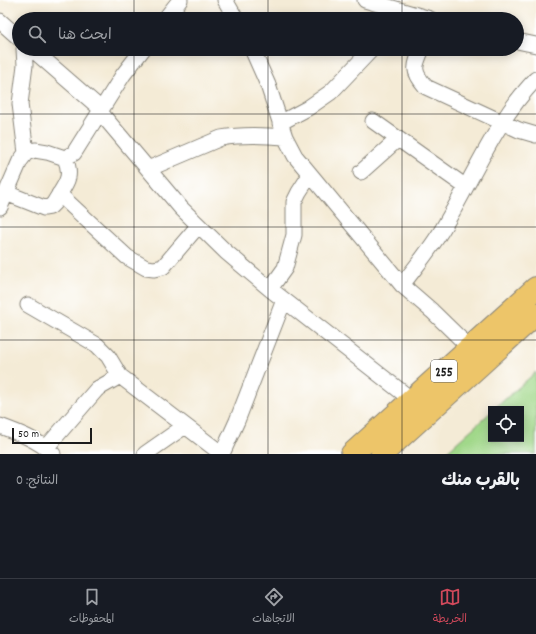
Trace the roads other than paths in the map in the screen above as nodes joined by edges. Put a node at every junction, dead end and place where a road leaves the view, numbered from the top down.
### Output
1 (180, 0) edge
2 (225, 0) edge
3 (365, 0) edge
4 (171, 12) edge
5 (232, 12) edge
6 (406, 12) edge
7 (0, 21) edge
8 (12, 32) edge
9 (524, 42) edge
10 (536, 45) edge
11 (24, 56) edge
12 (40, 56) edge
13 (138, 56) edge
14 (255, 56) edge
15 (365, 56) edge
16 (419, 56) edge
17 (536, 79) edge
18 (101, 110) junction
19 (373, 121) dead end
20 (502, 122) junction
21 (283, 130) junction
22 (536, 135) edge
23 (398, 139) junction
24 (26, 153) junction
25 (65, 158) junction
26 (148, 169) junction
27 (361, 172) dead end
28 (310, 175) junction
29 (466, 187) junction
30 (6, 192) junction
31 (59, 194) junction
32 (0, 207) edge
33 (198, 226) junction
34 (402, 285) junction
35 (536, 288) edge
36 (270, 289) junction
37 (284, 300) junction
38 (28, 305) dead end
39 (536, 314) edge
40 (470, 348) junction
41 (120, 376) junction
42 (412, 400) junction
43 (0, 426) edge
44 (185, 426) junction
45 (49, 451) edge
46 (146, 454) edge
47 (352, 454) edge
48 (382, 454) edge

1 - 4 street
2 - 5 street
3 - 6 street
7 - 8 street
9 - 10 street
11 - 24 street
12 - 18 street
13 - 18 street
14 - 21 street
15 - 21 street
16 - 20 street
17 - 20 street
18 - 25 street
18 - 26 street
19 - 23 street
20 - 22 street
20 - 29 street
21 - 26 street
21 - 28 street
23 - 27 street
23 - 29 street
24 - 25 street
24 - 30 street
25 - 31 street
26 - 33 street
28 - 34 street
28 - 36 street
29 - 34 street
30 - 31 street
30 - 32 street
31 - 33 street
33 - 36 street
34 - 40 street
35 - 40 highway, 255
36 - 37 street
37 - 42 street
37 - 44 street
38 - 41 street
39 - 48 highway, 255
40 - 42 highway, 255
41 - 44 street
41 - 45 street
42 - 47 highway, 255
43 - 45 street
44 - 46 street

